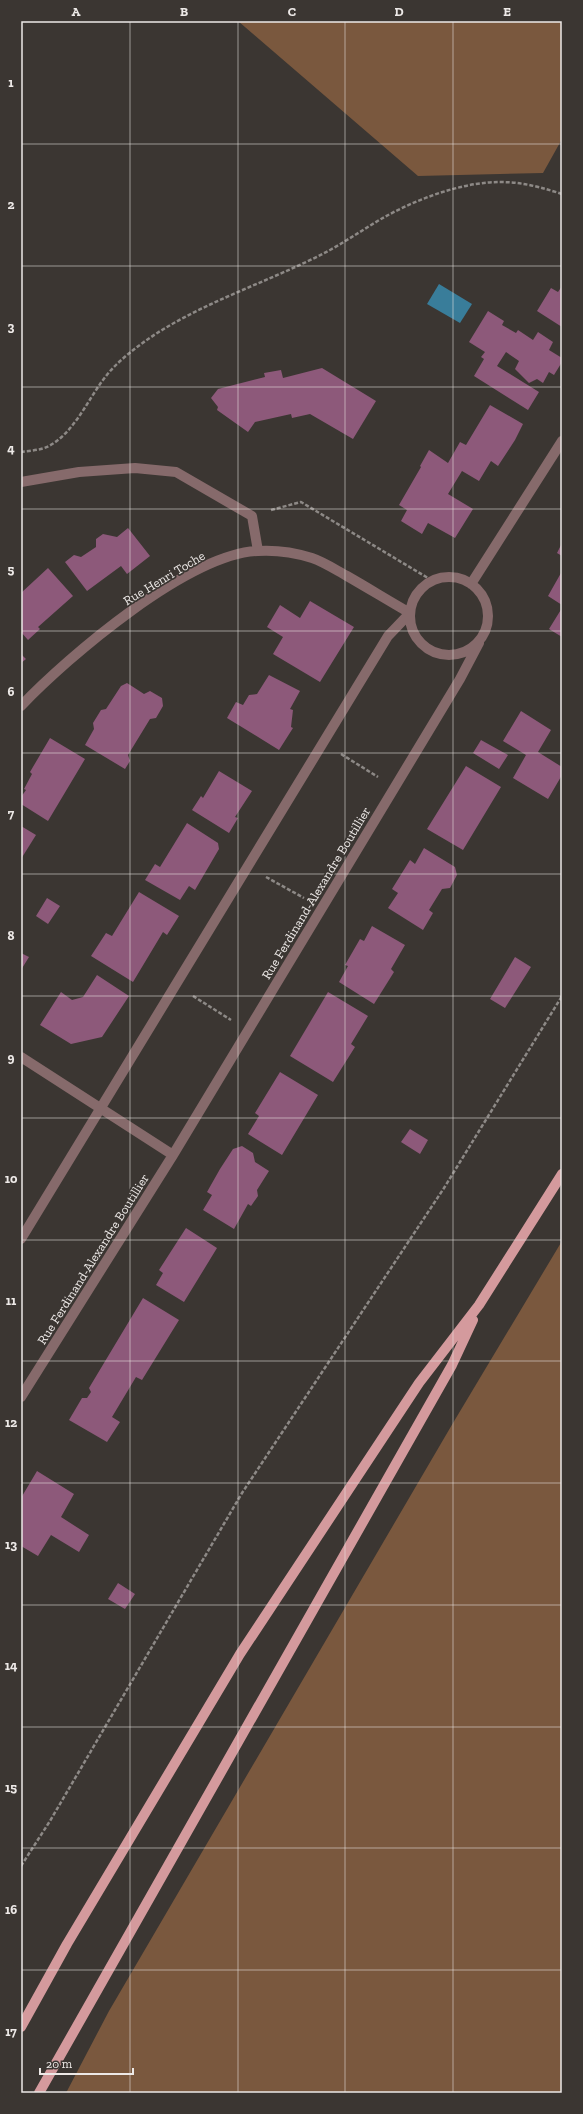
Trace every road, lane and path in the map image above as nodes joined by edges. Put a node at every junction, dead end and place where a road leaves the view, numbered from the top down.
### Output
1 (562, 194) edge
2 (562, 440) edge
3 (21, 452) edge
4 (21, 482) edge
5 (252, 516) junction
6 (258, 551) junction
7 (433, 581) junction
8 (471, 584) junction
9 (410, 613) junction
10 (479, 643) junction
11 (21, 706) edge
12 (323, 744) junction
13 (395, 787) junction
14 (249, 866) junction
15 (322, 908) junction
16 (176, 985) junction
17 (562, 996) edge
18 (248, 1030) junction
19 (21, 1058) edge
20 (101, 1109) junction
21 (173, 1155) junction
22 (562, 1174) edge
23 (21, 1239) edge
24 (479, 1305) junction
25 (21, 1397) edge
26 (21, 1866) edge
27 (21, 2027) edge
28 (39, 2093) edge

1 - 3 path
2 - 8 street
4 - 5 street
5 - 6 street
5 - 7 path
6 - 9 street, Rue Henri Toche
6 - 11 street, Rue Henri Toche
7 - 8 street
7 - 9 street
8 - 10 street
9 - 10 street
9 - 12 street
10 - 13 street, Rue Ferdinand-Alexandre Boutillier
12 - 13 path
12 - 14 street
13 - 15 street, Rue Ferdinand-Alexandre Boutillier
14 - 15 path
14 - 16 street
15 - 18 street, Rue Ferdinand-Alexandre Boutillier
16 - 18 path
16 - 20 street
17 - 26 path
18 - 21 street, Rue Ferdinand-Alexandre Boutillier
19 - 20 street
20 - 21 street
20 - 23 street
21 - 25 street, Rue Ferdinand-Alexandre Boutillier
22 - 24 main road
24 - 27 main road
24 - 28 main road

